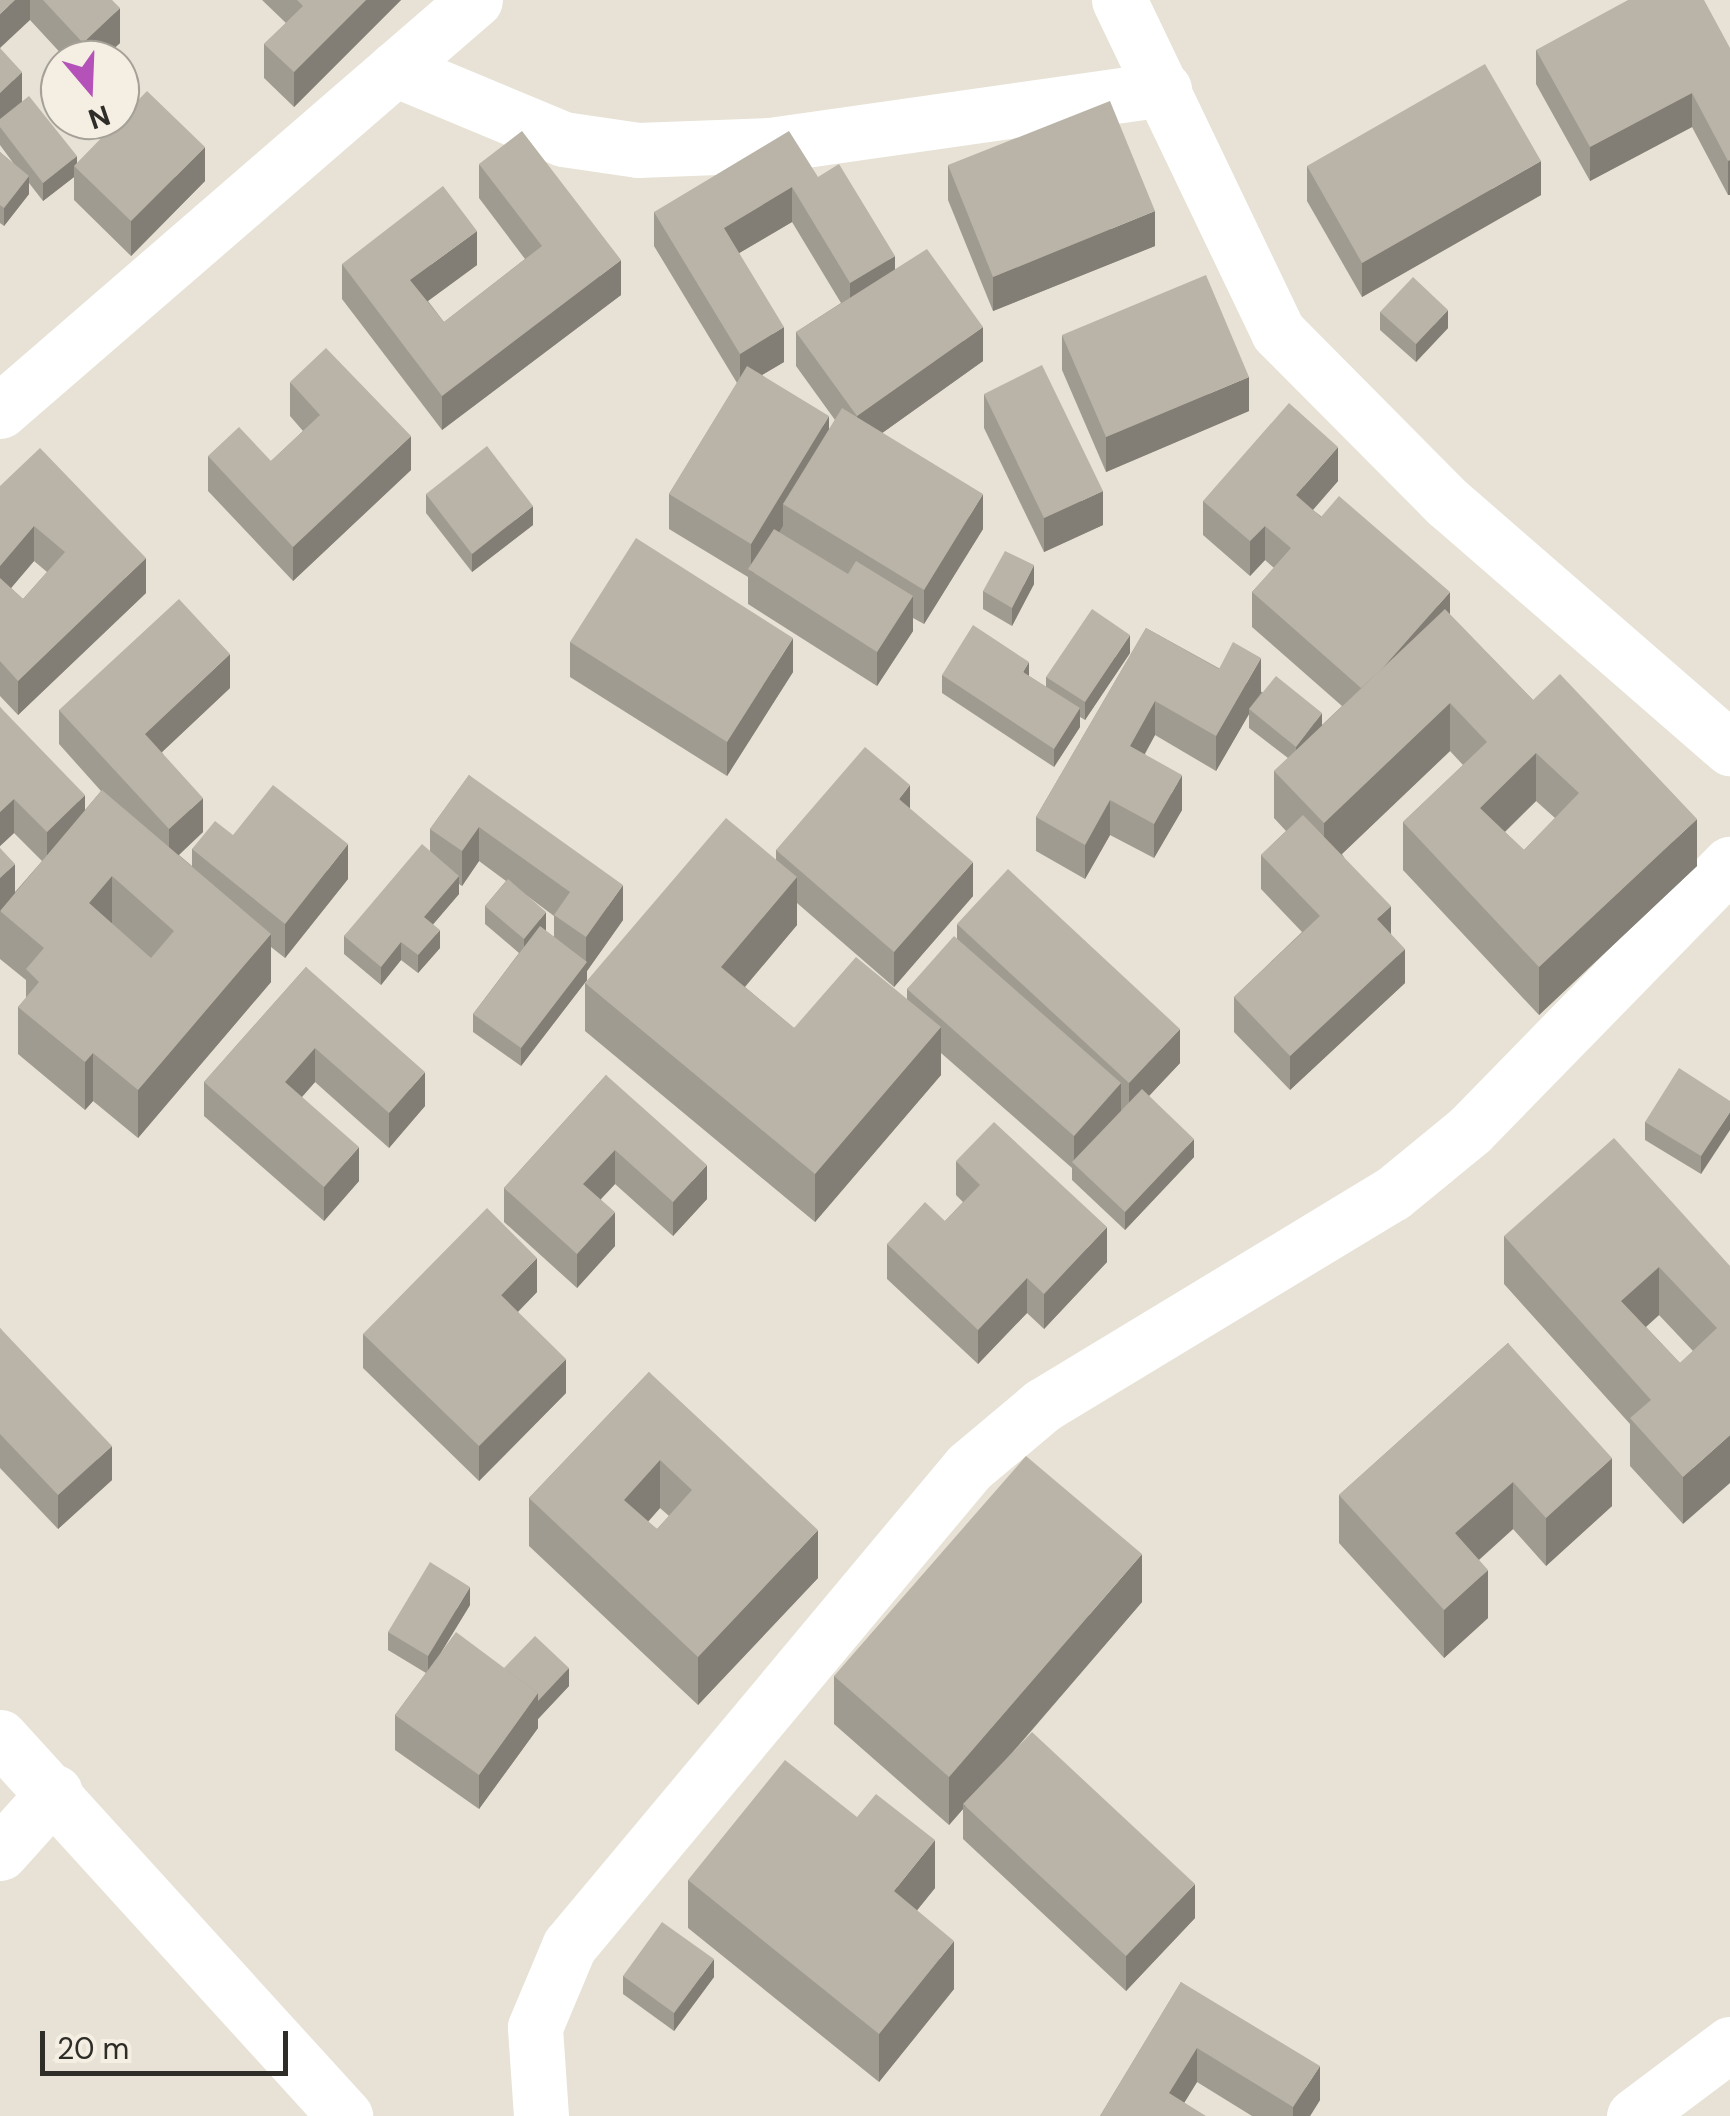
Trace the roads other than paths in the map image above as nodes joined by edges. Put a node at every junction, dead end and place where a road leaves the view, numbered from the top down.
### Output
1 (476, 0) edge
2 (1119, 0) edge
3 (395, 69) junction
4 (1164, 89) junction
5 (0, 410) edge
6 (1730, 748) edge
7 (1730, 864) edge
8 (0, 1737) edge
9 (55, 1792) junction
10 (0, 1853) edge
11 (1730, 2044) edge
12 (345, 2116) edge
13 (541, 2116) edge
14 (1634, 2116) edge

1 - 3 street
2 - 4 street
3 - 4 street
3 - 5 street
4 - 6 street
7 - 13 street
8 - 9 street
9 - 10 street
9 - 12 street
11 - 14 street

